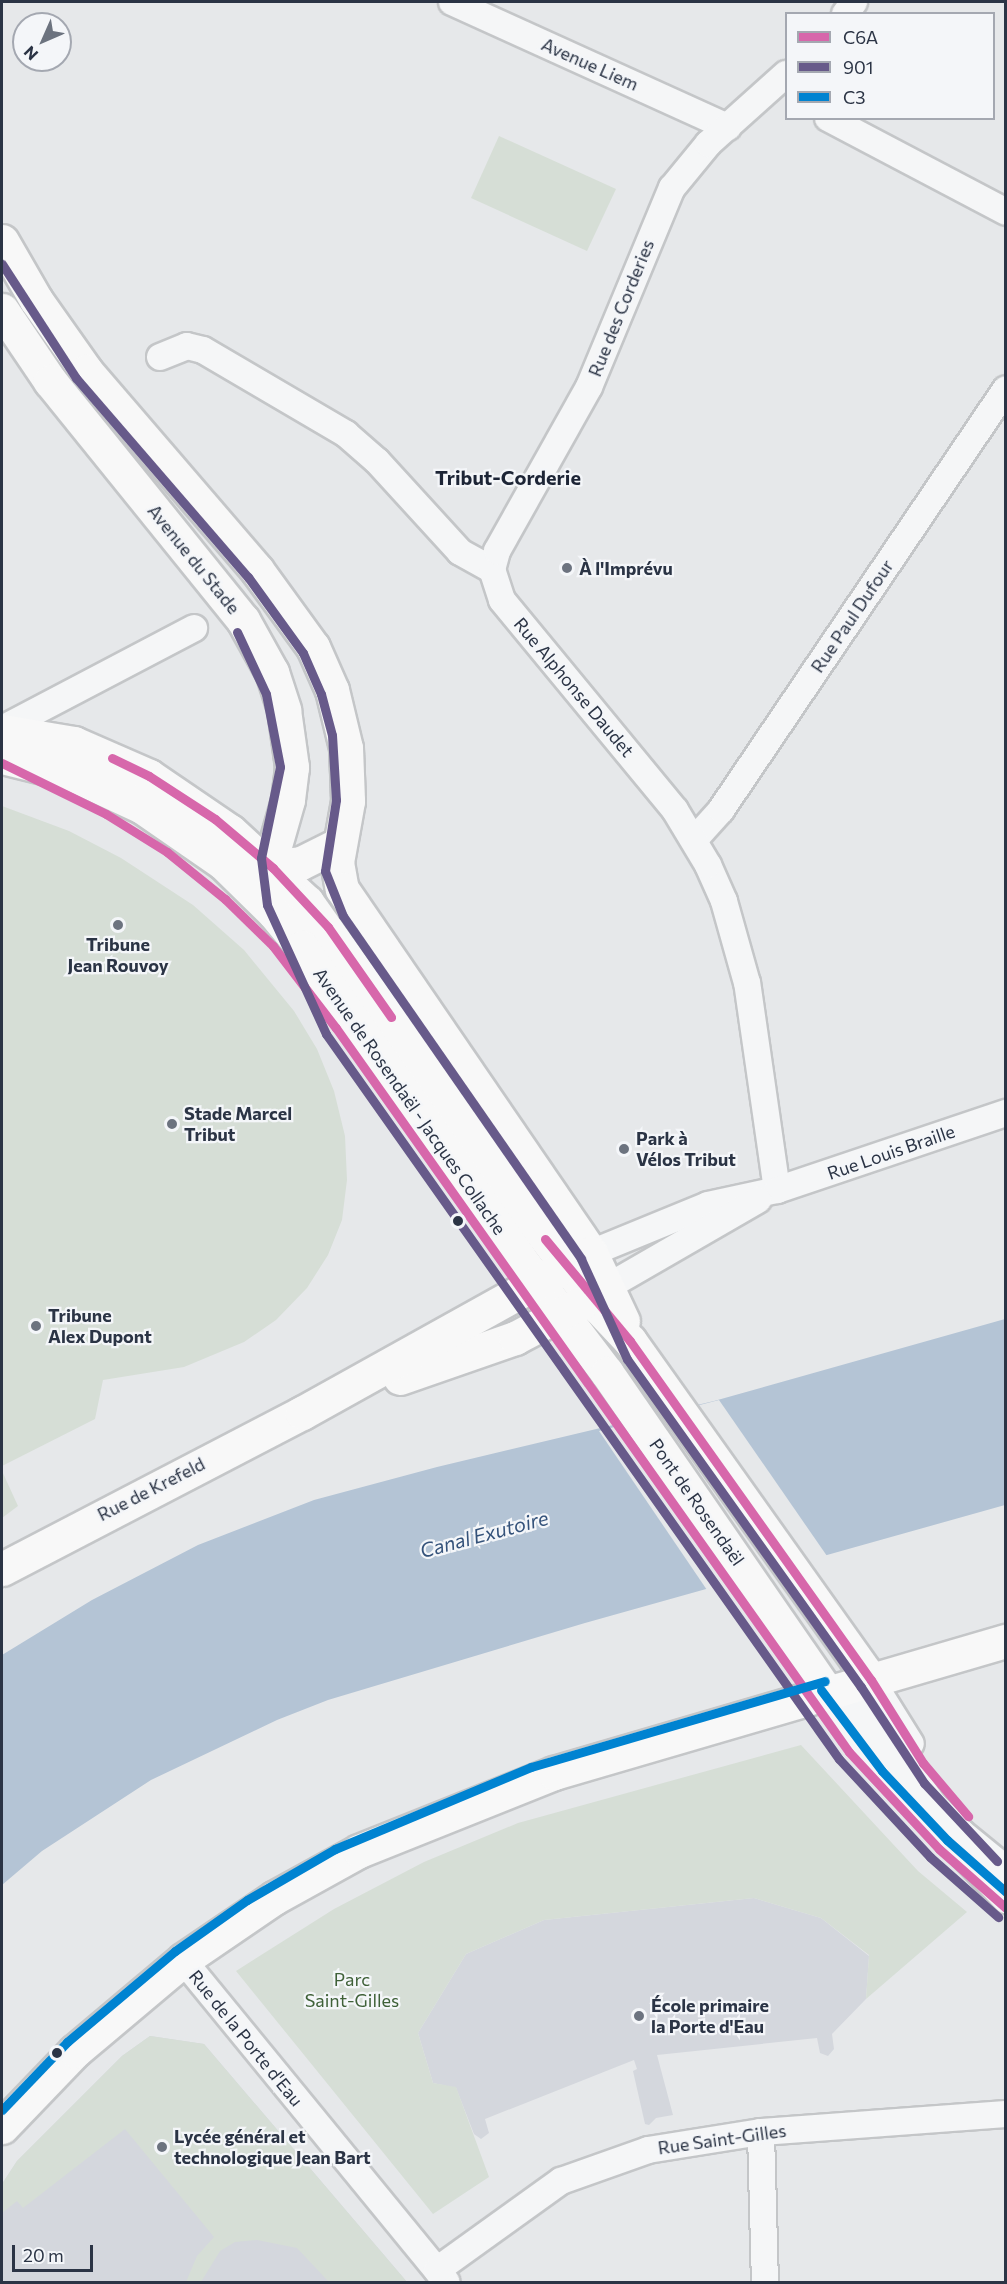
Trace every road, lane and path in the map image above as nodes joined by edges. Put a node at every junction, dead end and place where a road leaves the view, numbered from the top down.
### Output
1 (452, 2) edge
2 (781, 86) edge
3 (832, 120) edge
4 (728, 127) junction
5 (1005, 212) edge
6 (2, 241) edge
7 (2, 310) edge
8 (160, 357) dead end
9 (1005, 389) edge
10 (492, 570) junction
11 (194, 628) dead end
12 (2, 730) edge
13 (2, 758) edge
14 (291, 784) junction
15 (215, 819) junction
16 (695, 839) junction
17 (339, 844) junction
18 (208, 852) junction
19 (273, 868) junction
20 (302, 947) junction
21 (1005, 1113) edge
22 (777, 1190) junction
23 (565, 1267) junction
24 (600, 1292) junction
25 (562, 1314) junction
26 (630, 1341) joint
27 (607, 1373) joint
28 (302, 1413) junction
29 (2, 1569) edge
30 (1005, 1641) edge
31 (871, 1680) junction
32 (828, 1692) junction
33 (1005, 1853) edge
34 (1005, 1869) edge
35 (1005, 1900) edge
36 (183, 1960) junction
37 (1005, 2114) edge
38 (2, 2127) edge
39 (761, 2132) junction
40 (442, 2276) edge
41 (765, 2283) edge

1 - 4 street, Avenue Liem
2 - 4 street, Rue des Corderies
3 - 5 street
4 - 10 street, Rue des Corderies
6 - 17 main road
7 - 14 main road, Avenue du Stade
8 - 10 street
9 - 16 street, Rue Paul Dufour
10 - 16 street, Rue Alphonse Daudet
11 - 12 street
12 - 15 main road, Avenue de Rosendaël - Jacques Collache
13 - 18 main road, Avenue de Rosendaël - Jacques Collache
14 - 15 main road
14 - 19 main road, Avenue du Stade
15 - 19 main road, Avenue de Rosendaël - Jacques Collache
16 - 22 street, Rue Alphonse Daudet
17 - 19 main road
17 - 23 main road, Avenue de Rosendaël - Jacques Collache
18 - 19 main road
18 - 20 main road, Avenue de Rosendaël - Jacques Collache
19 - 20 main road, Avenue du Stade
19 - 23 main road, Avenue de Rosendaël - Jacques Collache
20 - 23 main road, Avenue de Rosendaël - Jacques Collache
21 - 22 street, Rue Louis Braille
22 - 23 street, Rue Louis Braille
22 - 24 street, Rue Louis Braille
23 - 24 main road, Avenue de Rosendaël - Jacques Collache
23 - 25 main road, Avenue de Rosendaël - Jacques Collache
23 - 28 main road, Rue de Krefeld
24 - 25 main road, Rue de Krefeld
24 - 26 main road, Avenue de Rosendaël - Jacques Collache
25 - 27 main road, Avenue de Rosendaël - Jacques Collache
25 - 28 main road, Rue de Krefeld
26 - 31 main road, Pont de Rosendaël
27 - 32 main road, Pont de Rosendaël
28 - 29 main road, Rue de Krefeld
30 - 31 main road
31 - 32 main road
31 - 33 street
32 - 34 street
32 - 35 street
32 - 36 main road
36 - 38 main road
36 - 40 street, Rue de la Porte d'Eau
37 - 39 street, Rue Saint-Gilles
39 - 40 street, Rue Saint-Gilles
39 - 41 street

